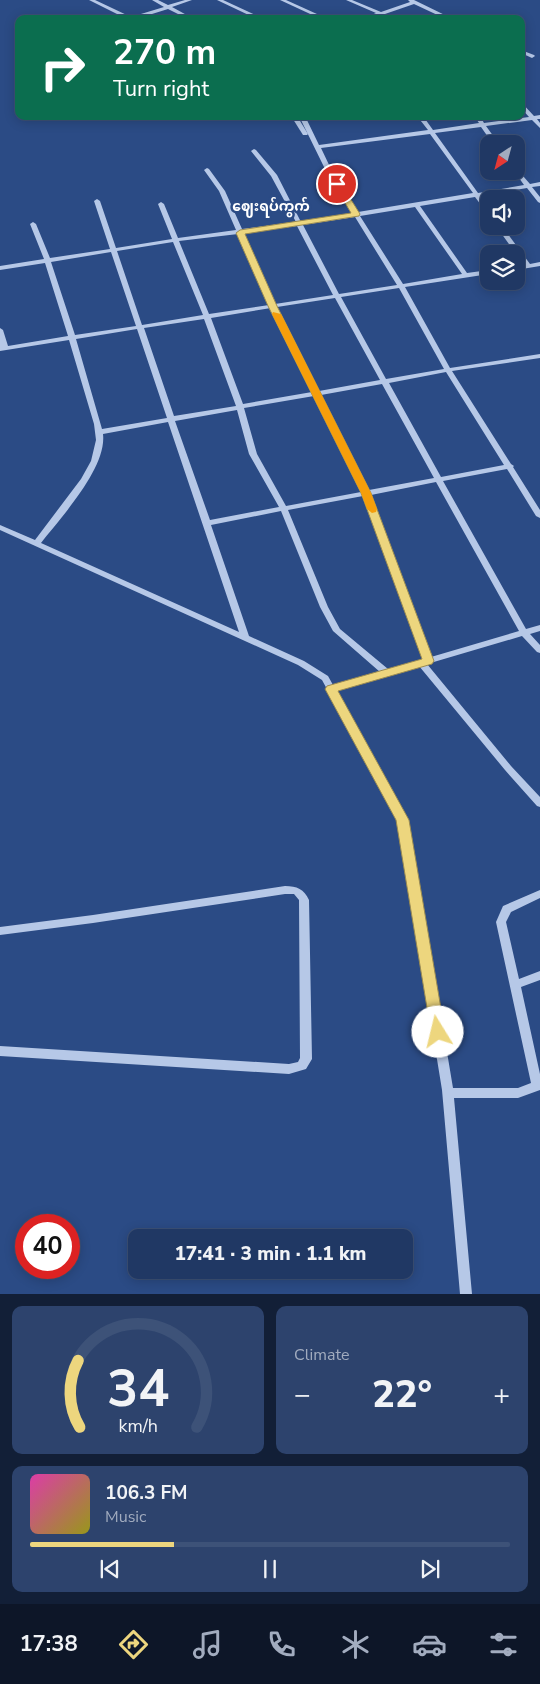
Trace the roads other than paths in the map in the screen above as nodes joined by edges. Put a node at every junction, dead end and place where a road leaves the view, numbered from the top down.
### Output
1 (91, 0) edge
2 (154, 0) edge
3 (190, 0) edge
4 (219, 0) edge
5 (282, 0) edge
6 (348, 0) edge
7 (412, 1) edge
8 (168, 7) junction
9 (382, 13) junction
10 (122, 15) edge
11 (143, 15) edge
12 (184, 15) edge
13 (253, 15) edge
14 (317, 15) edge
15 (376, 15) edge
16 (386, 15) edge
17 (442, 15) edge
18 (525, 53) edge
19 (525, 57) edge
20 (525, 108) edge
21 (537, 118) edge
22 (296, 120) edge
23 (304, 120) edge
24 (422, 120) edge
25 (479, 120) edge
26 (524, 120) edge
27 (483, 126) junction
28 (540, 126) edge
29 (430, 132) junction
30 (490, 135) edge
31 (316, 145) junction
32 (254, 151) dead end
33 (207, 170) dead end
34 (523, 180) edge
35 (540, 184) edge
36 (527, 186) junction
37 (476, 195) junction
38 (480, 200) edge
39 (97, 201) dead end
40 (540, 201) edge
41 (161, 204) dead end
42 (416, 204) junction
43 (356, 214) junction
44 (300, 223) junction
45 (33, 224) dead end
46 (240, 233) junction
47 (506, 235) edge
48 (176, 240) junction
49 (114, 251) junction
50 (48, 259) junction
51 (540, 264) edge
52 (525, 266) edge
53 (528, 266) junction
54 (0, 268) edge
55 (480, 274) edge
56 (466, 276) junction
57 (401, 286) junction
58 (337, 296) junction
59 (273, 306) junction
60 (207, 317) junction
61 (140, 328) junction
62 (0, 330) edge
63 (72, 337) junction
64 (2, 349) edge
65 (540, 356) edge
66 (448, 370) junction
67 (385, 382) junction
68 (316, 394) junction
69 (240, 407) junction
70 (171, 420) junction
71 (99, 432) junction
72 (510, 466) junction
73 (438, 480) junction
74 (366, 493) junction
75 (284, 509) junction
76 (540, 516) edge
77 (207, 523) junction
78 (0, 527) edge
79 (36, 544) junction
80 (540, 628) edge
81 (524, 633) junction
82 (246, 639) junction
83 (540, 650) edge
84 (425, 662) junction
85 (387, 673) junction
86 (331, 689) junction
87 (540, 803) edge
88 (540, 894) edge
89 (0, 931) edge
90 (540, 975) edge
91 (515, 986) junction
92 (0, 1051) edge
93 (538, 1085) edge
94 (448, 1093) junction
95 (466, 1294) edge

1 - 10 street
2 - 8 street
3 - 8 street
4 - 13 street
5 - 14 street
6 - 9 street
7 - 9 street
7 - 17 street
8 - 11 street
8 - 12 street
9 - 15 street
9 - 16 street
18 - 19 street
20 - 21 street
21 - 28 street
22 - 31 street
23 - 31 street
24 - 29 street
25 - 27 street
26 - 27 street
27 - 29 street
27 - 30 street
29 - 31 street
29 - 37 street
31 - 43 street
32 - 44 street
33 - 46 street
34 - 36 street
35 - 36 street
36 - 37 street
36 - 40 street
37 - 38 street
37 - 42 street
39 - 49 street
41 - 48 street
42 - 43 street
42 - 56 street
43 - 44 street
43 - 57 street
44 - 46 street
44 - 58 street
45 - 50 street
46 - 48 street
46 - 59 street
47 - 53 street
48 - 49 street
48 - 60 street
49 - 50 street
49 - 61 street
50 - 54 street
50 - 63 street
51 - 53 street
52 - 53 street
55 - 56 street
56 - 57 street
57 - 58 street
57 - 66 street
58 - 59 street
58 - 67 street
59 - 60 street
59 - 68 street
60 - 61 street
60 - 69 street
61 - 63 street
61 - 70 street
62 - 64 street
63 - 64 street
63 - 71 street
65 - 66 street
66 - 67 street
66 - 72 street
67 - 68 street
67 - 73 street
68 - 69 street
68 - 74 street
69 - 70 street
69 - 75 street
70 - 71 street
70 - 77 street
71 - 79 street
72 - 73 street
72 - 76 street
73 - 74 street
73 - 81 street
74 - 75 street
74 - 84 street
75 - 77 street
75 - 85 street
77 - 82 street
78 - 79 street
79 - 82 street
80 - 81 street
81 - 83 street
81 - 84 street
82 - 86 street
84 - 85 street
84 - 87 street
85 - 86 street
86 - 94 street
88 - 91 street
89 - 92 street
90 - 91 street
91 - 93 street
93 - 94 street
94 - 95 street

